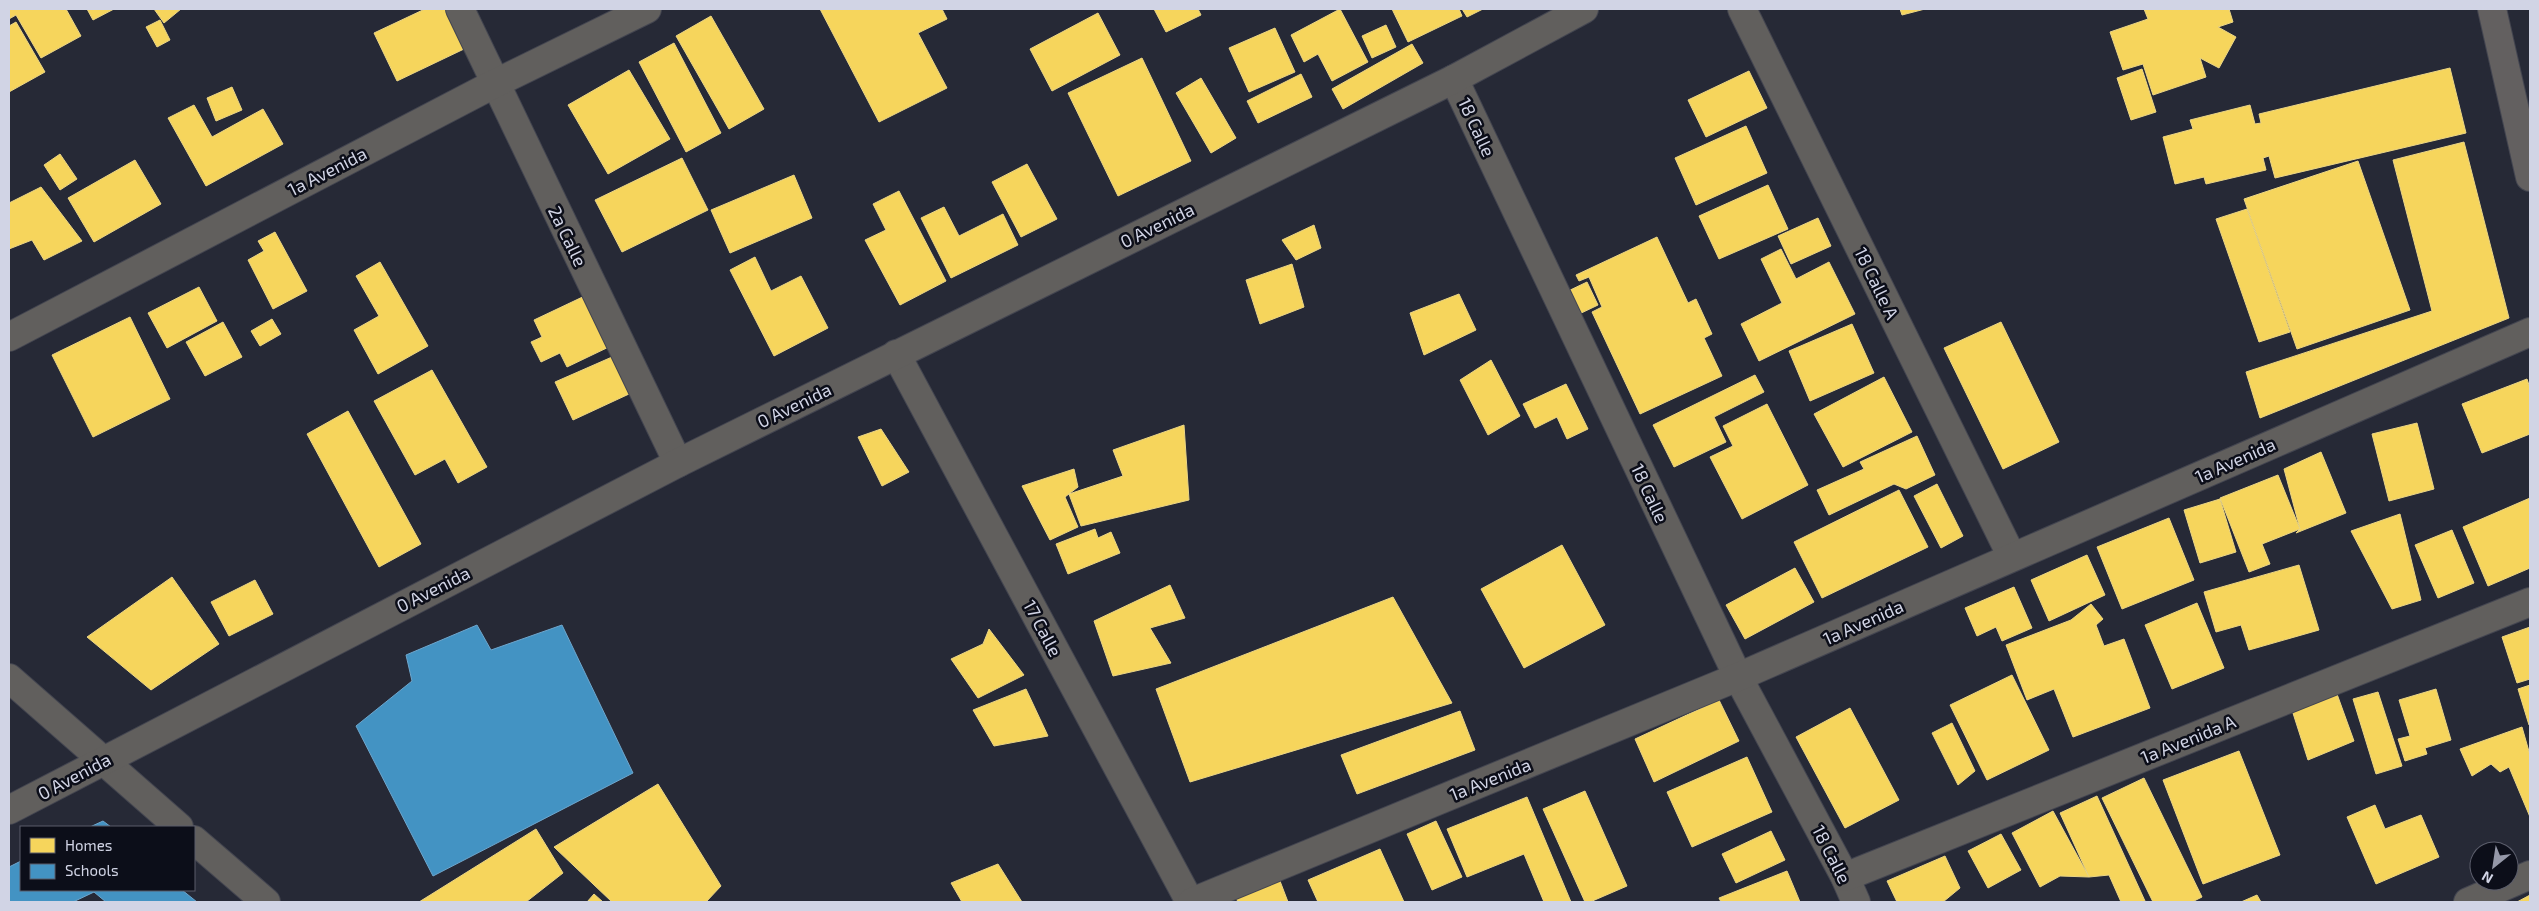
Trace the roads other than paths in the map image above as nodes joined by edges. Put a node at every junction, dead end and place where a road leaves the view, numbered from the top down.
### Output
1 (460, 9) edge
2 (647, 9) edge
3 (1584, 9) edge
4 (1742, 9) edge
5 (2492, 9) edge
6 (1454, 79) junction
7 (494, 84) junction
8 (2530, 177) edge
9 (2530, 332) edge
10 (9, 337) edge
11 (896, 354) junction
12 (678, 463) junction
13 (2012, 557) junction
14 (2530, 602) edge
15 (1738, 677) junction
16 (9, 678) edge
17 (102, 760) junction
18 (9, 810) edge
19 (179, 826) edge
20 (195, 841) edge
21 (2530, 875) edge
22 (1845, 877) junction
23 (266, 902) edge
24 (1191, 902) edge
25 (1856, 902) edge
26 (2468, 902) edge

1 - 7 street, 2a Calle
2 - 7 street, 1a Avenida
3 - 6 street, 0 Avenida
4 - 13 street, 18 Calle A
5 - 8 main road
6 - 11 street, 0 Avenida
6 - 15 street, 18 Calle
7 - 10 street, 1a Avenida
7 - 12 street, 2a Calle
9 - 13 street, 1a Avenida
11 - 12 street, 0 Avenida
11 - 24 street, 17 Calle
12 - 17 street, 0 Avenida
13 - 15 street, 1a Avenida
14 - 22 street, 1a Avenida A
15 - 22 street, 18 Calle
15 - 24 street, 1a Avenida
16 - 17 street
17 - 18 street, 0 Avenida
17 - 19 street
20 - 23 street
21 - 26 street
22 - 25 street, 18 Calle

